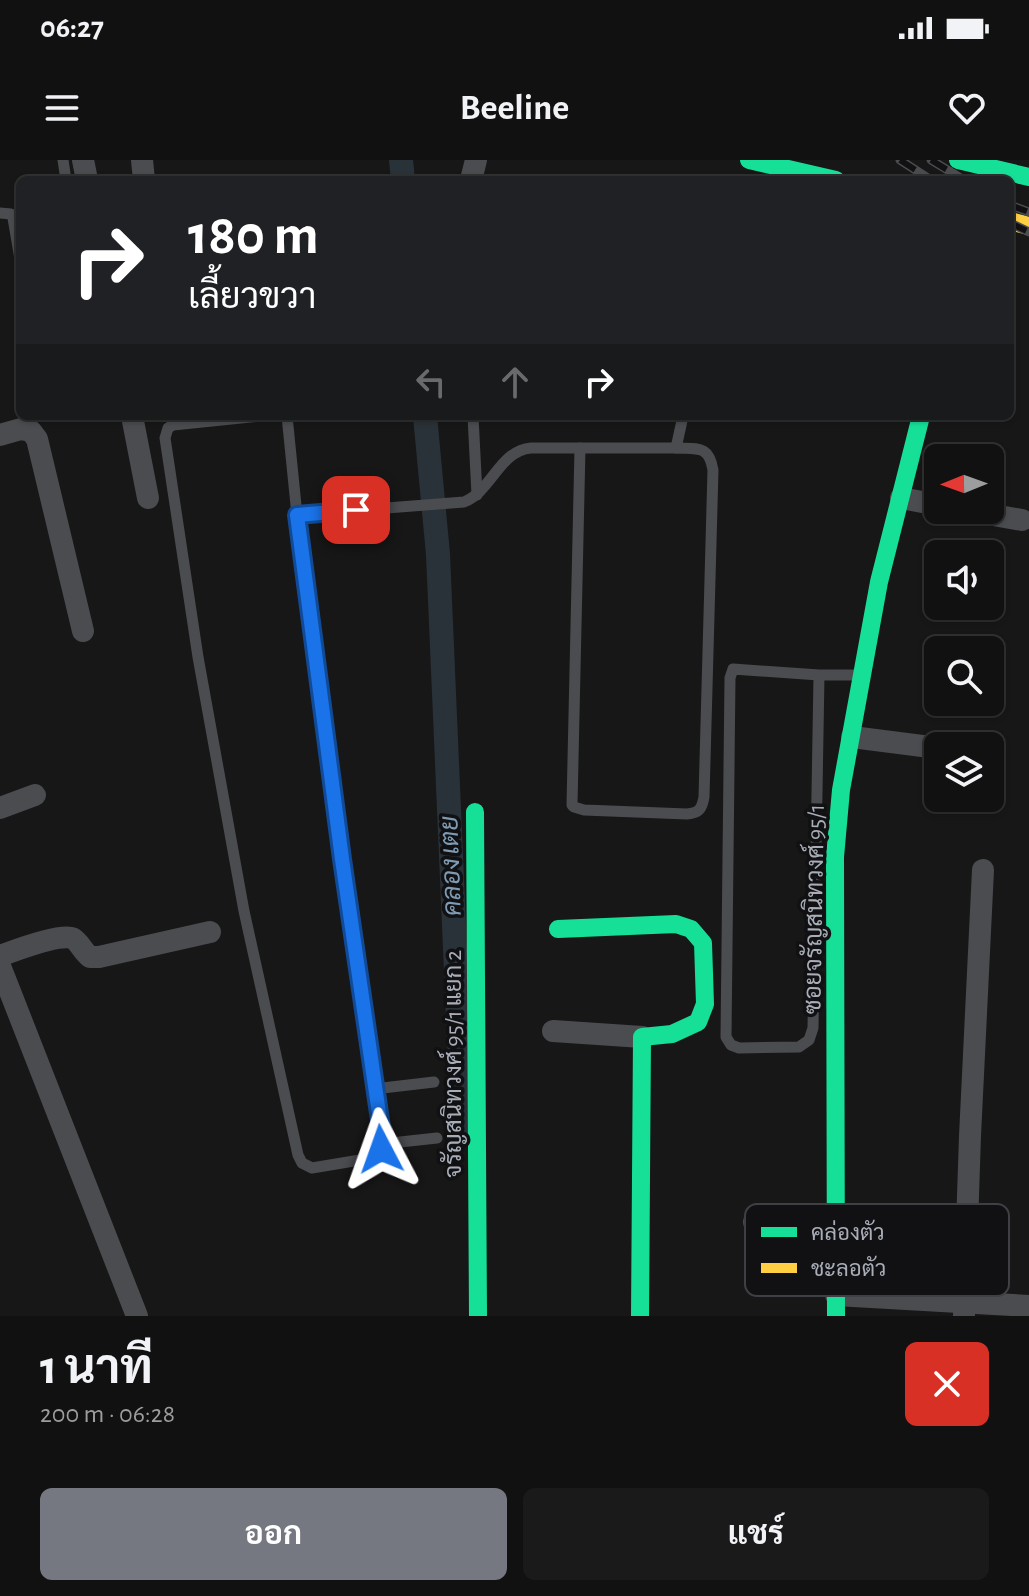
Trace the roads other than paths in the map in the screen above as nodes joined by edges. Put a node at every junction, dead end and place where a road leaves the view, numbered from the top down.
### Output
1 (958, 160) edge
2 (748, 163) edge
3 (995, 164) edge
4 (815, 176) edge
5 (1029, 177) edge
6 (0, 213) edge
7 (16, 236) edge
8 (133, 420) edge
9 (221, 420) edge
10 (287, 420) edge
11 (473, 420) edge
12 (682, 420) edge
13 (920, 420) edge
14 (0, 435) edge
15 (580, 448) junction
16 (676, 448) junction
17 (477, 495) junction
18 (148, 498) dead end
19 (901, 498) junction
20 (924, 502) edge
21 (297, 515) junction
22 (1004, 517) edge
23 (1022, 520) dead end
24 (83, 631) dead end
25 (819, 675) junction
26 (862, 675) junction
27 (852, 737) junction
28 (924, 746) edge
29 (35, 795) dead end
30 (0, 808) edge
31 (475, 812) dead end
32 (983, 870) dead end
33 (558, 929) dead end
34 (210, 932) dead end
35 (0, 956) edge
36 (0, 966) edge
37 (553, 1031) dead end
38 (642, 1037) junction
39 (434, 1082) dead end
40 (374, 1089) junction
41 (437, 1138) dead end
42 (382, 1144) junction
43 (836, 1204) edge
44 (968, 1204) edge
45 (836, 1305) edge
46 (1029, 1306) edge
47 (964, 1310) edge
48 (137, 1316) edge
49 (478, 1316) edge
50 (640, 1316) edge

1 - 3 street
2 - 4 street
3 - 5 street
6 - 7 lane
8 - 18 street
9 - 42 lane
10 - 21 lane
11 - 17 lane
12 - 16 lane
13 - 19 street, ซอยจรัญสนิทวงศ์ 95/1
14 - 24 street
15 - 16 lane
15 - 16 lane
15 - 17 lane
17 - 21 lane
19 - 20 street
19 - 26 street, ซอยจรัญสนิทวงศ์ 95/1
21 - 40 lane
22 - 23 street
25 - 25 lane
25 - 26 lane
26 - 27 street, ซอยจรัญสนิทวงศ์ 95/1
27 - 28 street
27 - 43 street, ซอยจรัญสนิทวงศ์ 95/1
29 - 30 street
31 - 49 street, จรัญสนิทวงศ์ 95/1 แยก 2
32 - 44 street
33 - 38 street
34 - 35 street
36 - 48 street
37 - 38 street
38 - 50 street
39 - 40 lane
40 - 42 lane
41 - 42 lane
45 - 47 street
46 - 47 street

